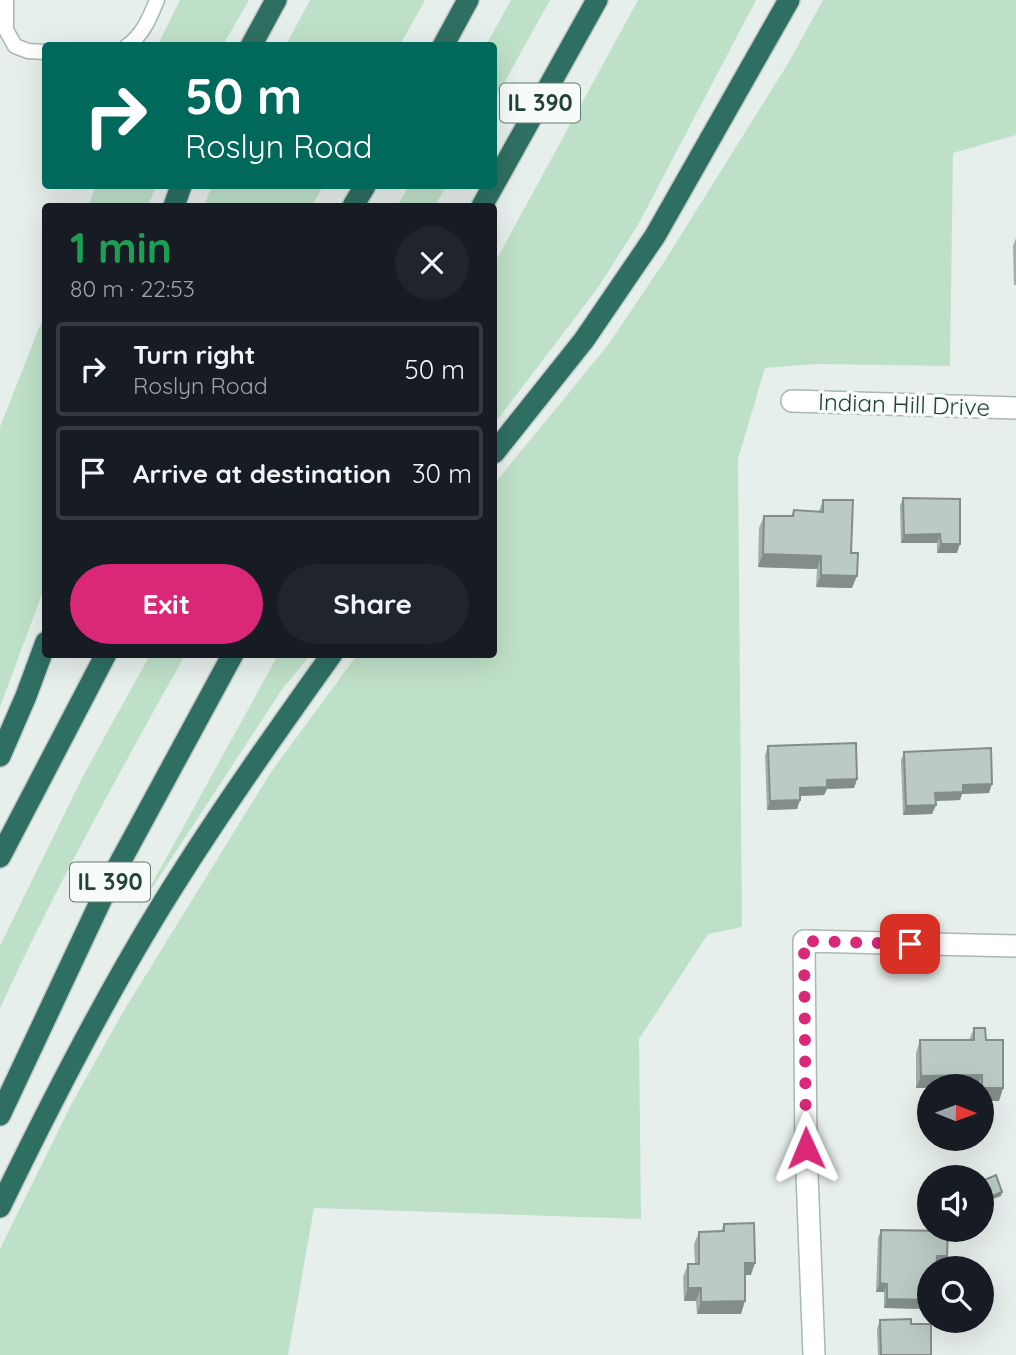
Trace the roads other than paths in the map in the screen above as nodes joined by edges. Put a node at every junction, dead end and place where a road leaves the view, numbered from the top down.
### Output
1 (6, 0) edge
2 (157, 0) edge
3 (276, 0) edge
4 (468, 0) edge
5 (597, 0) edge
6 (789, 0) edge
7 (132, 42) edge
8 (253, 42) edge
9 (445, 42) edge
10 (42, 52) edge
11 (497, 179) edge
12 (792, 401) dead end
13 (1016, 408) edge
14 (497, 449) edge
15 (42, 653) edge
16 (104, 658) edge
17 (231, 658) edge
18 (329, 658) edge
19 (0, 756) edge
20 (0, 856) edge
21 (1016, 946) edge
22 (0, 1115) edge
23 (0, 1207) edge
24 (814, 1355) edge

1 - 10 lane
2 - 7 lane
3 - 8 highway
4 - 9 highway
5 - 11 highway, IL 390
6 - 14 highway
12 - 13 street, Indian Hill Drive
15 - 19 highway
16 - 20 highway
17 - 22 highway, IL 390
18 - 23 highway
21 - 24 street

